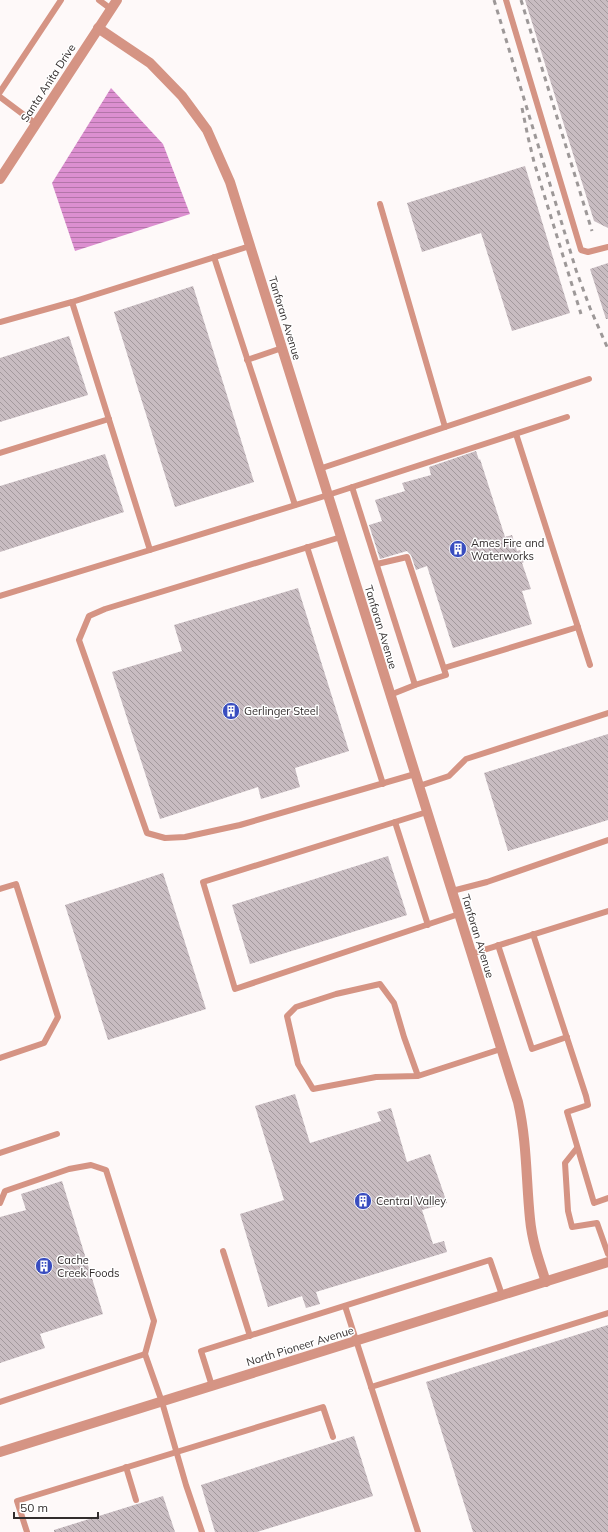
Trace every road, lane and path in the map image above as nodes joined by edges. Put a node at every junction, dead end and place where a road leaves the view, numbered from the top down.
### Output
1 (61, 0) edge
2 (99, 0) edge
3 (506, 0) edge
4 (114, 4) edge
5 (98, 28) junction
6 (0, 92) edge
7 (0, 97) edge
8 (36, 124) junction
9 (0, 179) edge
10 (380, 204) dead end
11 (250, 246) junction
12 (608, 247) edge
13 (214, 257) junction
14 (72, 302) junction
15 (0, 322) edge
16 (282, 348) junction
17 (247, 360) junction
18 (589, 379) dead end
19 (567, 417) dead end
20 (109, 419) junction
21 (445, 427) junction
22 (516, 434) junction
23 (0, 453) edge
24 (320, 469) junction
25 (352, 487) junction
26 (328, 495) junction
27 (295, 505) junction
28 (341, 537) junction
29 (307, 547) junction
30 (150, 550) junction
31 (377, 564) junction
32 (0, 596) edge
33 (578, 627) junction
34 (590, 665) dead end
35 (444, 668) junction
36 (415, 685) junction
37 (390, 695) junction
38 (608, 713) edge
39 (415, 774) junction
40 (383, 784) junction
41 (419, 786) junction
42 (427, 812) junction
43 (395, 822) junction
44 (608, 840) edge
45 (0, 889) edge
46 (452, 891) junction
47 (608, 911) edge
48 (459, 914) junction
49 (428, 924) junction
50 (533, 934) junction
51 (498, 945) junction
52 (471, 954) junction
53 (567, 1037) junction
54 (501, 1049) junction
55 (0, 1058) edge
56 (418, 1076) junction
57 (57, 1134) dead end
58 (578, 1148) junction
59 (0, 1154) edge
60 (608, 1198) edge
61 (0, 1203) edge
62 (223, 1251) dead end
63 (608, 1254) edge
64 (608, 1262) edge
65 (546, 1282) junction
66 (502, 1295) junction
67 (345, 1306) junction
68 (608, 1313) edge
69 (250, 1336) junction
70 (356, 1341) junction
71 (145, 1354) junction
72 (212, 1386) junction
73 (371, 1387) junction
74 (0, 1402) edge
75 (162, 1402) junction
76 (333, 1437) dead end
77 (176, 1451) junction
78 (0, 1452) edge
79 (126, 1467) junction
80 (136, 1500) dead end
81 (27, 1532) edge
82 (202, 1532) edge
83 (418, 1532) edge

1 - 6 lane
2 - 4 lane
3 - 12 lane
4 - 5 street, Santa Anita Drive
5 - 8 street, Santa Anita Drive
5 - 11 street, Tanforan Avenue
7 - 8 lane
8 - 9 street, Santa Anita Drive
10 - 21 lane
11 - 13 lane
11 - 16 street, Tanforan Avenue
13 - 14 lane
13 - 17 lane
14 - 15 lane
14 - 20 lane
16 - 17 lane
16 - 24 street, Tanforan Avenue
17 - 27 lane
18 - 21 lane
19 - 22 lane
20 - 23 lane
20 - 30 lane
21 - 24 lane
22 - 25 lane
22 - 33 lane
24 - 26 street, Tanforan Avenue
25 - 26 lane
25 - 31 lane
26 - 27 lane
26 - 28 street, Tanforan Avenue
27 - 30 lane
28 - 29 lane
28 - 37 street, Tanforan Avenue
29 - 40 lane
29 - 40 lane
30 - 32 lane
31 - 35 lane
31 - 36 lane
33 - 34 lane
33 - 35 lane
35 - 36 lane
36 - 37 lane
37 - 39 street, Tanforan Avenue
38 - 41 lane
39 - 40 lane
39 - 41 street, Tanforan Avenue
41 - 42 street, Tanforan Avenue
42 - 43 lane
42 - 46 street, Tanforan Avenue
43 - 49 lane
43 - 49 lane
44 - 46 lane
45 - 55 lane
46 - 48 street, Tanforan Avenue
47 - 50 lane
48 - 49 lane
48 - 52 street, Tanforan Avenue
50 - 51 lane
50 - 53 lane
51 - 52 lane
51 - 53 lane
52 - 54 street, Tanforan Avenue
53 - 58 lane
54 - 56 lane
54 - 65 street, Tanforan Avenue
56 - 56 lane
57 - 59 lane
58 - 60 lane
58 - 63 lane
61 - 71 lane
62 - 69 lane
64 - 65 street, North Pioneer Avenue
65 - 66 street, North Pioneer Avenue
66 - 67 lane
66 - 70 street, North Pioneer Avenue
67 - 69 lane
67 - 70 lane
68 - 73 lane
69 - 72 lane
70 - 72 street, North Pioneer Avenue
70 - 73 lane
71 - 74 lane
71 - 75 lane
72 - 75 street, North Pioneer Avenue
73 - 83 lane
75 - 77 lane
75 - 78 street, North Pioneer Avenue
76 - 77 lane
77 - 79 lane
77 - 82 lane
79 - 80 lane
79 - 81 lane

